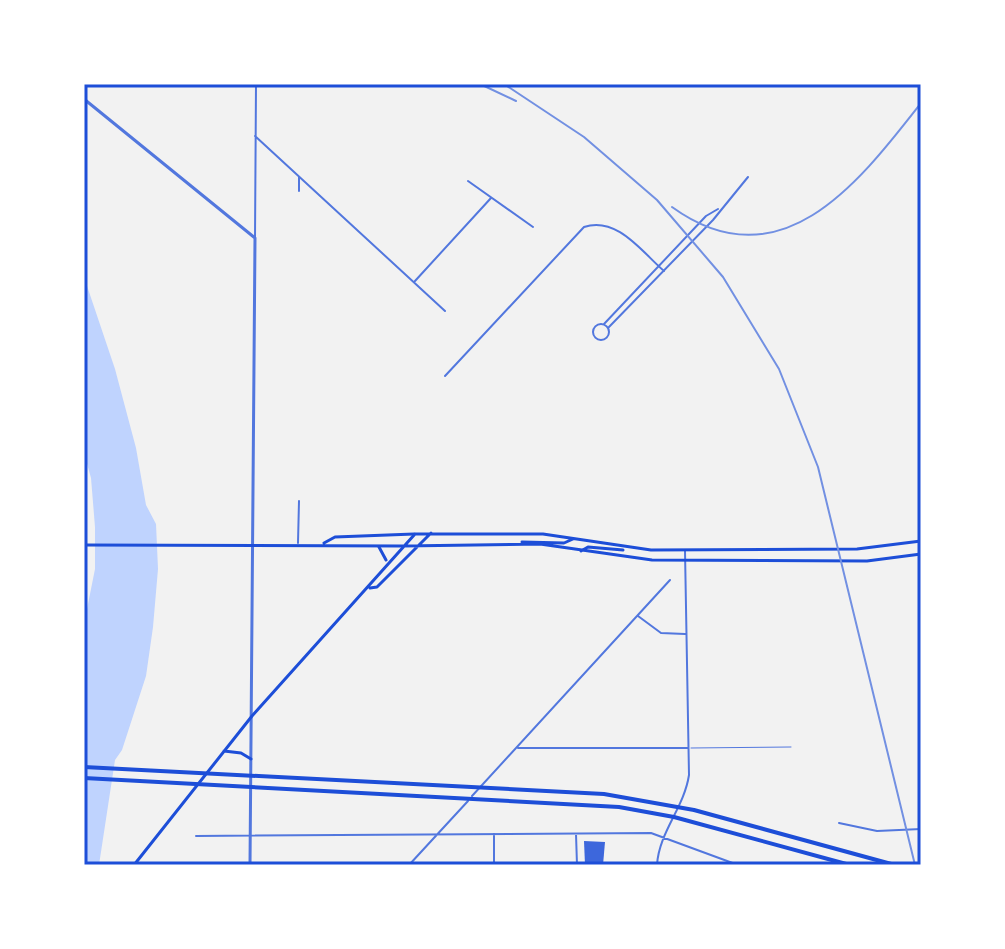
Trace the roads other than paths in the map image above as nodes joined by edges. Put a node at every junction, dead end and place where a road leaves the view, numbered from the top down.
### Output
1 (256, 84) edge
2 (84, 99) edge
3 (255, 136) junction
4 (298, 176) junction
5 (748, 177) dead end
6 (468, 181) dead end
7 (299, 191) dead end
8 (491, 198) junction
9 (719, 209) junction
10 (533, 227) dead end
11 (255, 238) junction
12 (659, 267) junction
13 (664, 271) junction
14 (414, 282) junction
15 (445, 311) dead end
16 (604, 324) junction
17 (608, 328) junction
18 (445, 376) dead end
19 (299, 501) dead end
20 (431, 533) junction
21 (415, 534) junction
22 (573, 539) junction
23 (921, 541) edge
24 (298, 543) junction
25 (324, 543) junction
26 (252, 544) junction
27 (519, 544) junction
28 (84, 545) edge
29 (402, 546) junction
30 (417, 546) junction
31 (379, 547) junction
32 (627, 548) junction
33 (685, 550) junction
34 (581, 551) junction
35 (921, 554) edge
36 (686, 560) junction
37 (387, 562) junction
38 (670, 580) dead end
39 (370, 588) junction
40 (638, 616) junction
41 (687, 634) junction
42 (252, 716) junction
43 (791, 747) dead end
44 (517, 748) junction
45 (689, 748) junction
46 (224, 751) junction
47 (251, 759) junction
48 (84, 767) edge
49 (84, 778) edge
50 (839, 823) dead end
51 (921, 829) edge
52 (438, 834) junction
53 (494, 834) junction
54 (576, 834) junction
55 (196, 836) dead end
56 (250, 836) junction
57 (663, 837) junction
58 (135, 864) edge
59 (894, 864) edge
60 (250, 865) edge
61 (409, 865) edge
62 (494, 865) edge
63 (577, 865) edge
64 (657, 865) edge
65 (735, 865) edge
66 (850, 865) edge

1 - 3 street
2 - 11 street
3 - 4 street
3 - 11 street
4 - 7 street
4 - 14 street
5 - 9 street
6 - 8 street
8 - 10 street
8 - 14 street
9 - 12 street
9 - 13 street
11 - 26 street
12 - 13 street
12 - 16 street
12 - 18 street
13 - 17 street
14 - 15 street
16 - 17 street
16 - 17 street
19 - 24 street
20 - 21 main road
20 - 22 main road
20 - 30 main road
21 - 25 main road
21 - 29 main road
22 - 27 main road
22 - 32 main road
23 - 33 main road
24 - 25 main road
24 - 26 main road
25 - 31 main road
26 - 28 main road
26 - 42 street
27 - 30 main road
27 - 34 main road
29 - 30 main road
29 - 31 main road
29 - 37 main road
30 - 39 main road
31 - 37 main road
32 - 33 main road
32 - 34 main road
33 - 36 street
34 - 36 main road
35 - 36 main road
36 - 41 street
37 - 39 main road
38 - 40 street
39 - 42 main road
40 - 41 street
40 - 44 street
41 - 45 street
42 - 46 main road
42 - 47 street
43 - 45 lane
44 - 45 street
44 - 52 street
45 - 57 street
46 - 47 main road
46 - 58 main road
47 - 56 street
48 - 59 highway
49 - 66 highway
50 - 51 street
52 - 53 street
52 - 56 street
52 - 61 street
53 - 54 street
53 - 62 street
54 - 57 street
54 - 63 street
55 - 56 street
56 - 60 street
57 - 64 street
57 - 65 street

